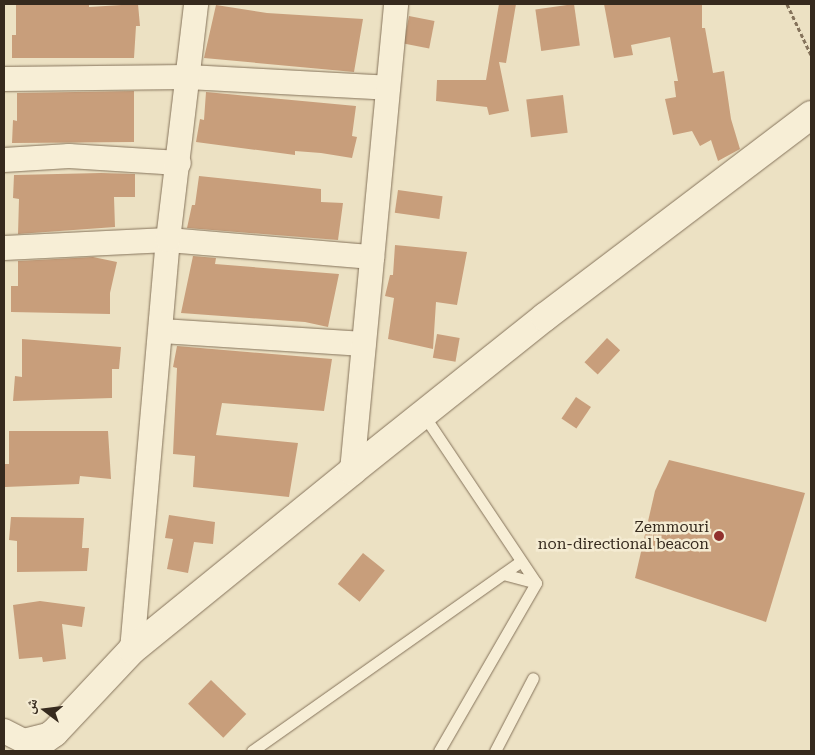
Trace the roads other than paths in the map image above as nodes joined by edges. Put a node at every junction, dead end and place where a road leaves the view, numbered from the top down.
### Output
1 (196, 4) edge
2 (396, 4) edge
3 (188, 77) junction
4 (4, 79) edge
5 (388, 88) junction
6 (811, 115) edge
7 (4, 160) edge
8 (179, 163) junction
9 (168, 240) junction
10 (4, 248) edge
11 (372, 257) junction
12 (162, 331) junction
13 (364, 344) junction
14 (424, 414) junction
15 (352, 471) junction
16 (521, 561) junction
17 (503, 574) junction
18 (536, 583) junction
19 (132, 650) junction
20 (534, 678) dead end
21 (16, 744) edge
22 (252, 751) edge
23 (439, 751) edge
24 (495, 751) edge

1 - 3 street
2 - 5 street
3 - 4 street
3 - 5 street
3 - 8 street
5 - 11 street
6 - 14 main road
7 - 8 street
8 - 9 street
9 - 10 street
9 - 11 street
9 - 12 street
11 - 13 street
12 - 13 street
12 - 19 street
13 - 15 street
14 - 15 main road
14 - 16 lane
15 - 19 main road
16 - 17 lane
16 - 18 lane
17 - 18 lane
17 - 22 lane
18 - 23 lane
19 - 21 main road
20 - 24 lane

